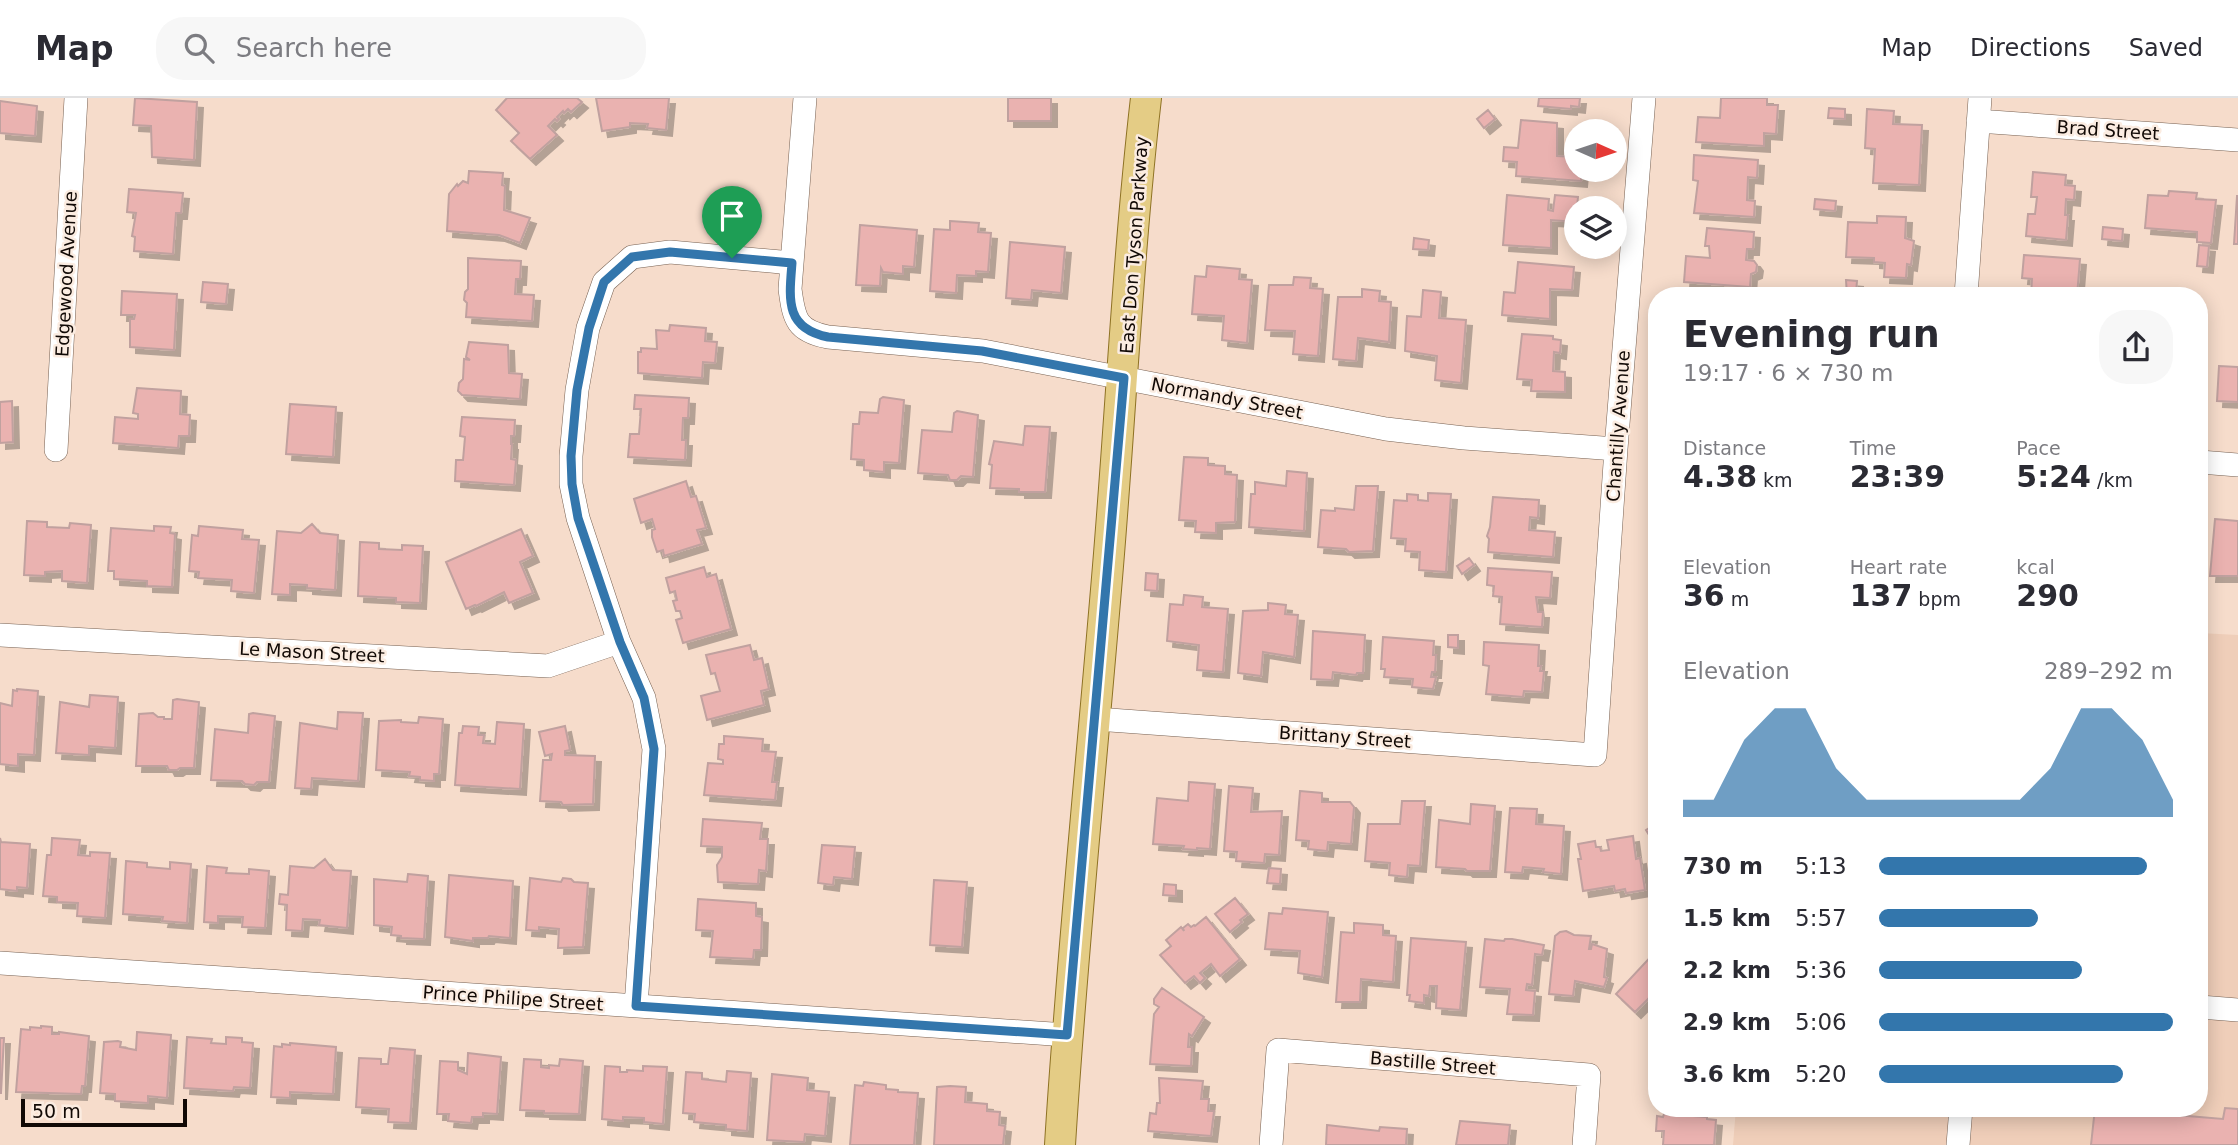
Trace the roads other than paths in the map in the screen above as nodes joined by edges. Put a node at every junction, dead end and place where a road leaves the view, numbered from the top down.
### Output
1 (76, 98) edge
2 (805, 98) edge
3 (1146, 98) edge
4 (1644, 98) edge
5 (1979, 109) edge
6 (2238, 140) edge
7 (792, 263) junction
8 (1967, 287) edge
9 (1124, 378) junction
10 (1616, 449) junction
11 (56, 450) dead end
12 (2208, 463) edge
13 (2238, 465) edge
14 (0, 635) edge
15 (620, 642) junction
16 (1096, 719) junction
17 (1595, 755) joint
18 (0, 963) edge
19 (636, 1006) junction
20 (2208, 1008) edge
21 (2238, 1010) edge
22 (1067, 1035) junction
23 (1960, 1117) edge
24 (1060, 1145) edge
25 (1271, 1145) edge
26 (1584, 1145) edge
27 (1958, 1145) edge

1 - 11 street, Edgewood Avenue
2 - 7 street
3 - 9 main road, East Don Tyson Parkway
4 - 10 street, Chantilly Avenue
5 - 6 street, Brad Street
5 - 8 street
7 - 9 street, Normandy Street
7 - 15 street
9 - 10 street, Normandy Street
9 - 16 main road, East Don Tyson Parkway
10 - 17 street, Chantilly Avenue
12 - 13 street
14 - 15 street, Le Mason Street
15 - 19 street
16 - 17 street, Brittany Street
16 - 22 main road, East Don Tyson Parkway
18 - 19 street, Prince Philipe Street
19 - 22 street, Prince Philipe Street
20 - 21 street
22 - 24 main road, East Don Tyson Parkway
23 - 27 street
25 - 26 street, Bastille Street

